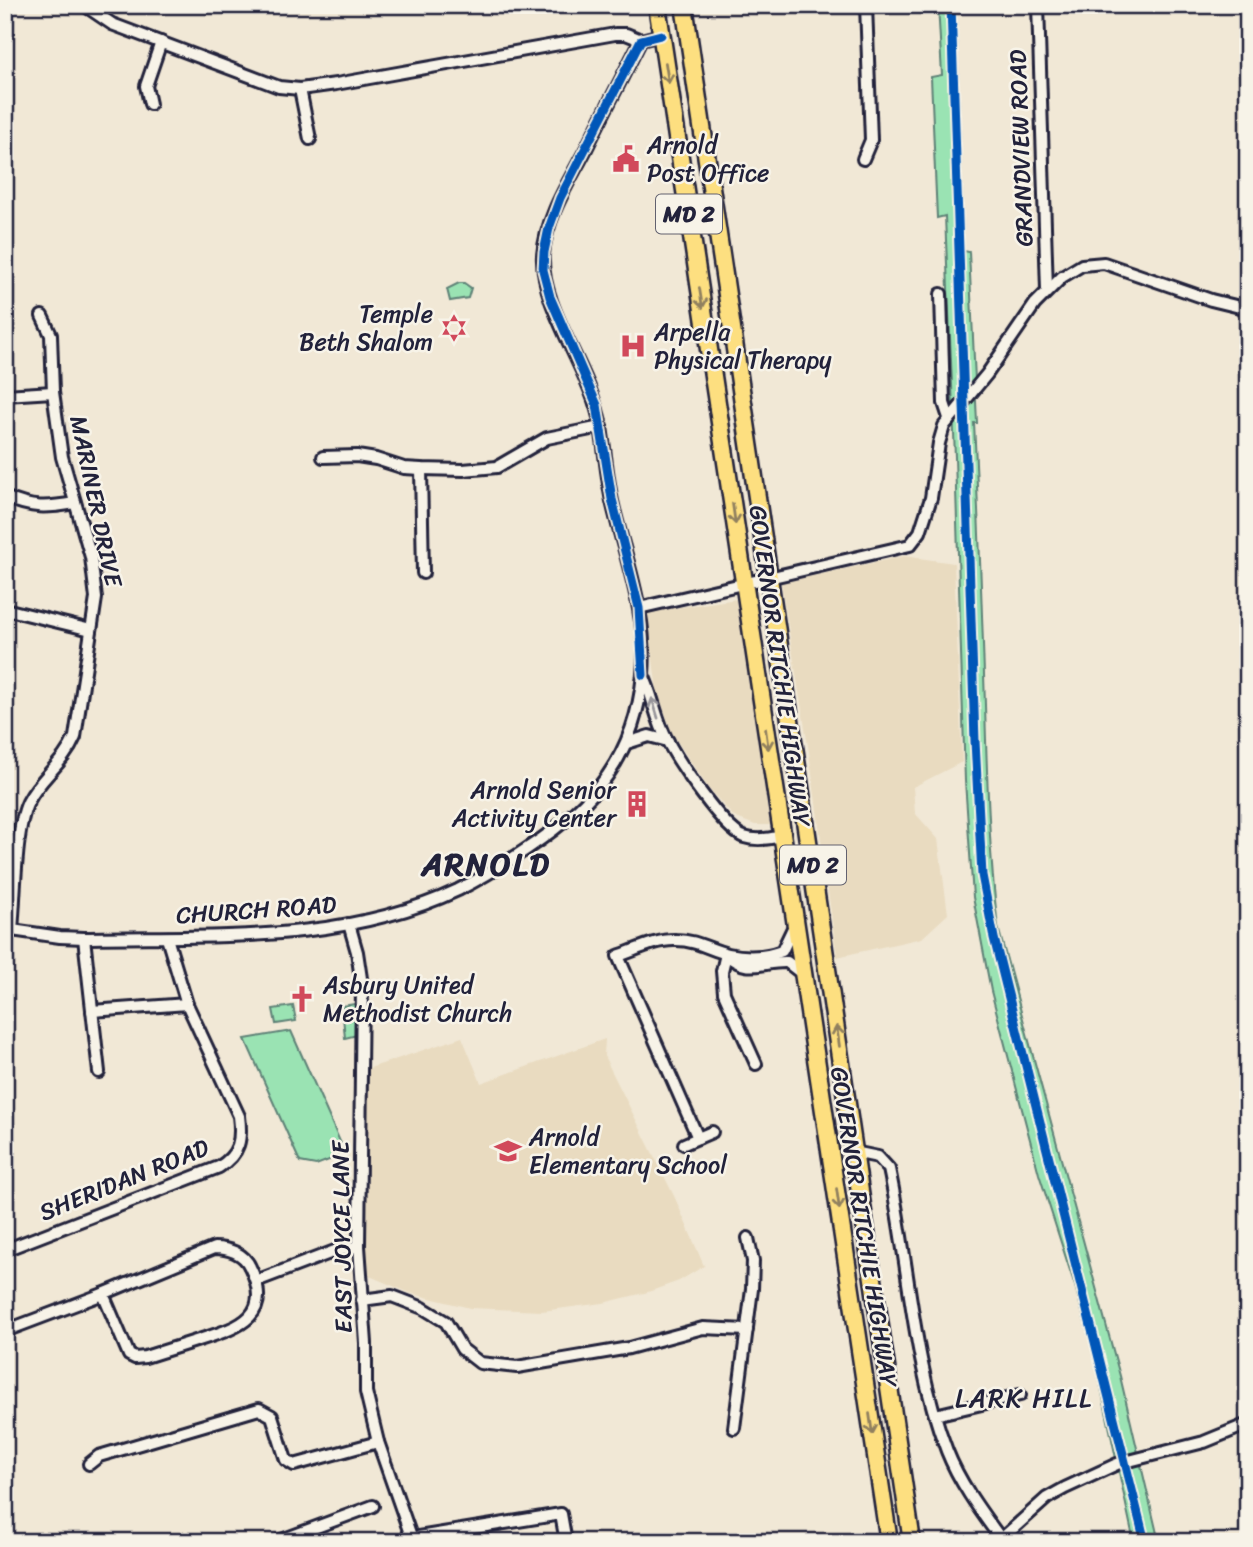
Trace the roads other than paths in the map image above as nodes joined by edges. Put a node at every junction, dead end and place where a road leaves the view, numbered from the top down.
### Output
1 (84, 5) edge
2 (657, 5) edge
3 (684, 5) edge
4 (866, 5) edge
5 (1038, 5) edge
6 (661, 35) junction
7 (641, 40) junction
8 (161, 42) junction
9 (300, 89) junction
10 (150, 104) dead end
11 (310, 139) dead end
12 (863, 159) dead end
13 (1047, 290) junction
14 (941, 294) dead end
15 (1248, 309) edge
16 (42, 316) dead end
17 (53, 392) junction
18 (5, 395) edge
19 (948, 418) junction
20 (601, 427) junction
21 (323, 457) dead end
22 (421, 469) junction
23 (5, 497) edge
24 (75, 503) junction
25 (423, 573) dead end
26 (770, 578) junction
27 (745, 584) junction
28 (639, 608) junction
29 (5, 609) edge
30 (91, 630) junction
31 (643, 675) junction
32 (667, 741) junction
33 (626, 744) junction
34 (781, 836) junction
35 (349, 924) junction
36 (794, 926) junction
37 (9, 930) edge
38 (84, 937) junction
39 (167, 938) junction
40 (726, 954) junction
41 (801, 973) junction
42 (187, 1004) junction
43 (92, 1010) junction
44 (756, 1064) dead end
45 (99, 1072) dead end
46 (828, 1131) junction
47 (712, 1132) dead end
48 (698, 1138) junction
49 (684, 1144) dead end
50 (855, 1152) junction
51 (748, 1238) dead end
52 (359, 1246) junction
53 (5, 1250) edge
54 (256, 1281) junction
55 (103, 1294) junction
56 (362, 1300) junction
57 (747, 1330) junction
58 (5, 1332) edge
59 (1020, 1395) dead end
60 (935, 1415) junction
61 (1248, 1424) edge
62 (734, 1428) dead end
63 (378, 1441) junction
64 (89, 1464) dead end
65 (373, 1506) dead end
66 (413, 1540) edge
67 (1000, 1541) edge
68 (276, 1542) edge
69 (566, 1542) edge
70 (889, 1542) edge
71 (912, 1542) edge

1 - 8 street
2 - 6 highway, GOVERNOR RITCHIE HIGHWAY / MD 2
3 - 26 highway, GOVERNOR RITCHIE HIGHWAY / MD 2
4 - 12 street
5 - 13 street, GRANDVIEW ROAD
6 - 7 street
6 -> 27 highway, GOVERNOR RITCHIE HIGHWAY / MD 2
7 - 9 street
7 - 20 street
8 - 9 street
8 - 10 street
9 - 11 street
13 - 15 street
13 - 19 street
14 - 19 street
16 - 17 street, MARINER DRIVE
17 - 18 street
17 - 24 street, MARINER DRIVE
19 - 26 street
20 - 22 street
20 - 28 street
21 - 22 street
22 - 25 street
23 - 24 street
24 - 30 street, MARINER DRIVE
26 - 27 street
50 -> 26 highway, GOVERNOR RITCHIE HIGHWAY / MD 2
27 - 28 street
27 -> 34 highway, GOVERNOR RITCHIE HIGHWAY / MD 2
28 - 31 street
29 - 30 street
30 - 37 street, MARINER DRIVE
32 -> 31 street
31 - 33 street, CHURCH ROAD
32 - 33 street
32 - 34 street
33 - 35 street, CHURCH ROAD
34 - 36 highway, GOVERNOR RITCHIE HIGHWAY / MD 2
35 - 39 street, CHURCH ROAD
35 - 52 street, EAST JOYCE LANE
36 - 40 street
36 - 41 highway, GOVERNOR RITCHIE HIGHWAY / MD 2
37 - 38 street, CHURCH ROAD
38 - 39 street, CHURCH ROAD
38 - 43 street
39 - 42 street, SHERIDAN ROAD
40 - 41 street
40 - 44 street
40 - 48 street
41 - 46 highway, GOVERNOR RITCHIE HIGHWAY / MD 2
42 - 43 street
42 - 53 street, SHERIDAN ROAD
43 - 45 street
46 - 50 highway
46 -> 70 highway, GOVERNOR RITCHIE HIGHWAY / MD 2
47 - 48 street
48 - 49 street
50 - 60 street
50 - 71 highway, GOVERNOR RITCHIE HIGHWAY / MD 2
51 - 57 street
52 - 54 street
52 - 56 street, EAST JOYCE LANE
54 - 55 street
54 - 55 street
55 - 58 street
56 - 57 street
56 - 63 street, EAST JOYCE LANE
57 - 62 street
59 - 60 street
60 - 67 street
61 - 67 street
63 - 64 street
63 - 66 street, EAST JOYCE LANE
65 - 68 street
66 - 69 street

